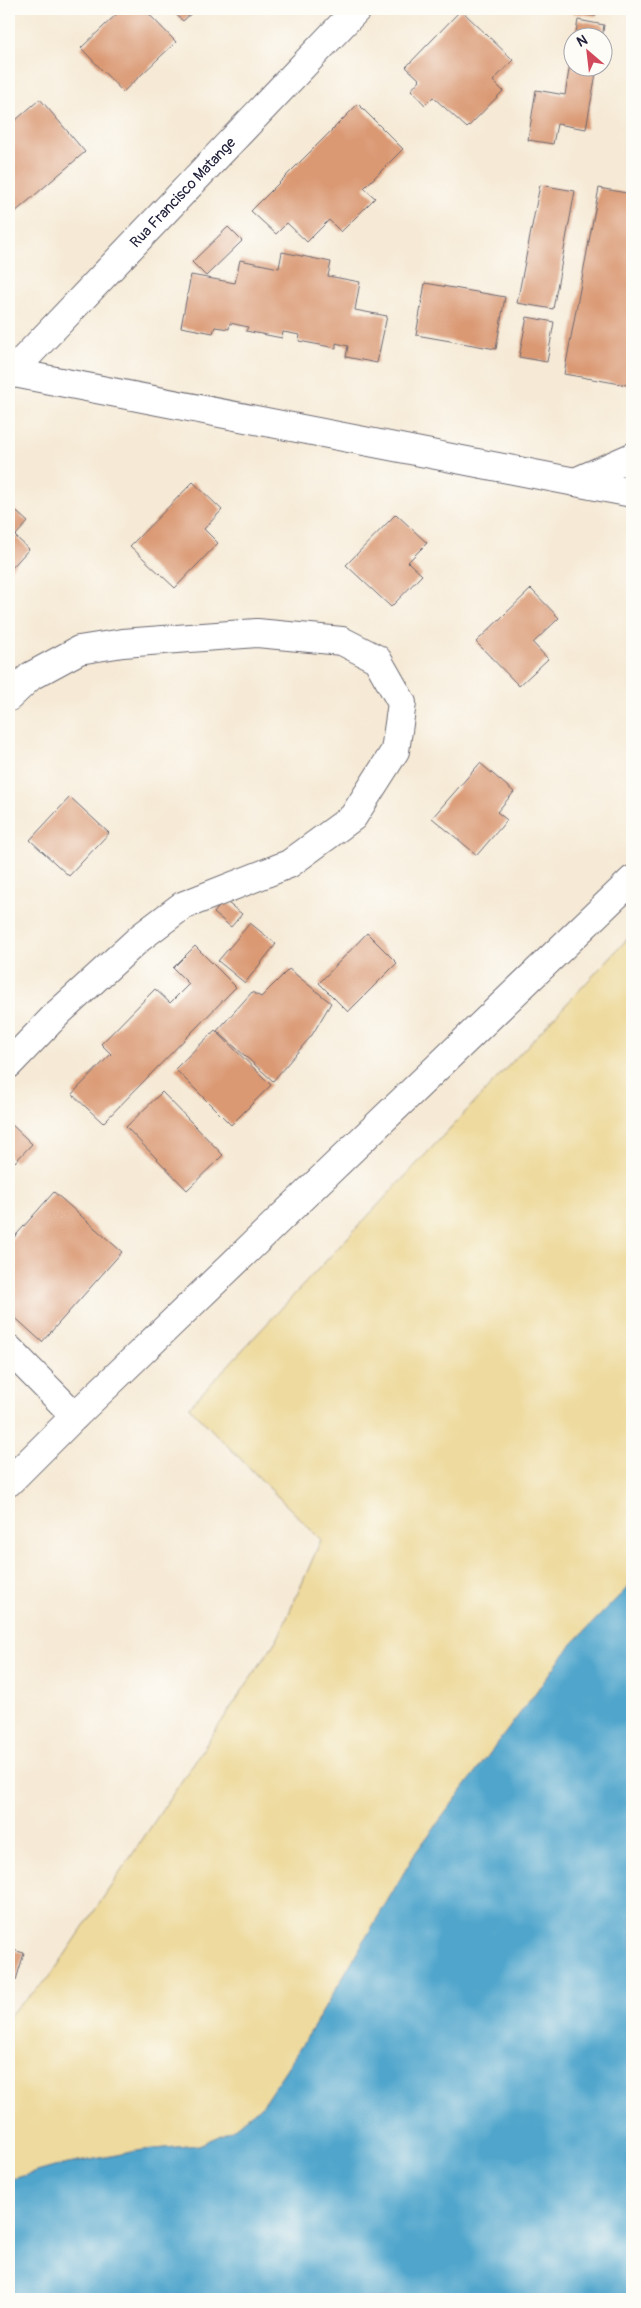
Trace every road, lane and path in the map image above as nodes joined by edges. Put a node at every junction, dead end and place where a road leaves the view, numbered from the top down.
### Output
1 (357, 9) edge
2 (10, 373) edge
3 (632, 457) edge
4 (575, 482) junction
5 (632, 493) edge
6 (9, 697) edge
7 (632, 880) edge
8 (9, 1064) edge
9 (9, 1349) edge
10 (75, 1416) junction
11 (9, 1482) edge

1 - 2 street, Rua Francisco Matange
2 - 4 street
3 - 4 street
4 - 5 street
6 - 8 street
7 - 10 street
9 - 10 street
10 - 11 street

